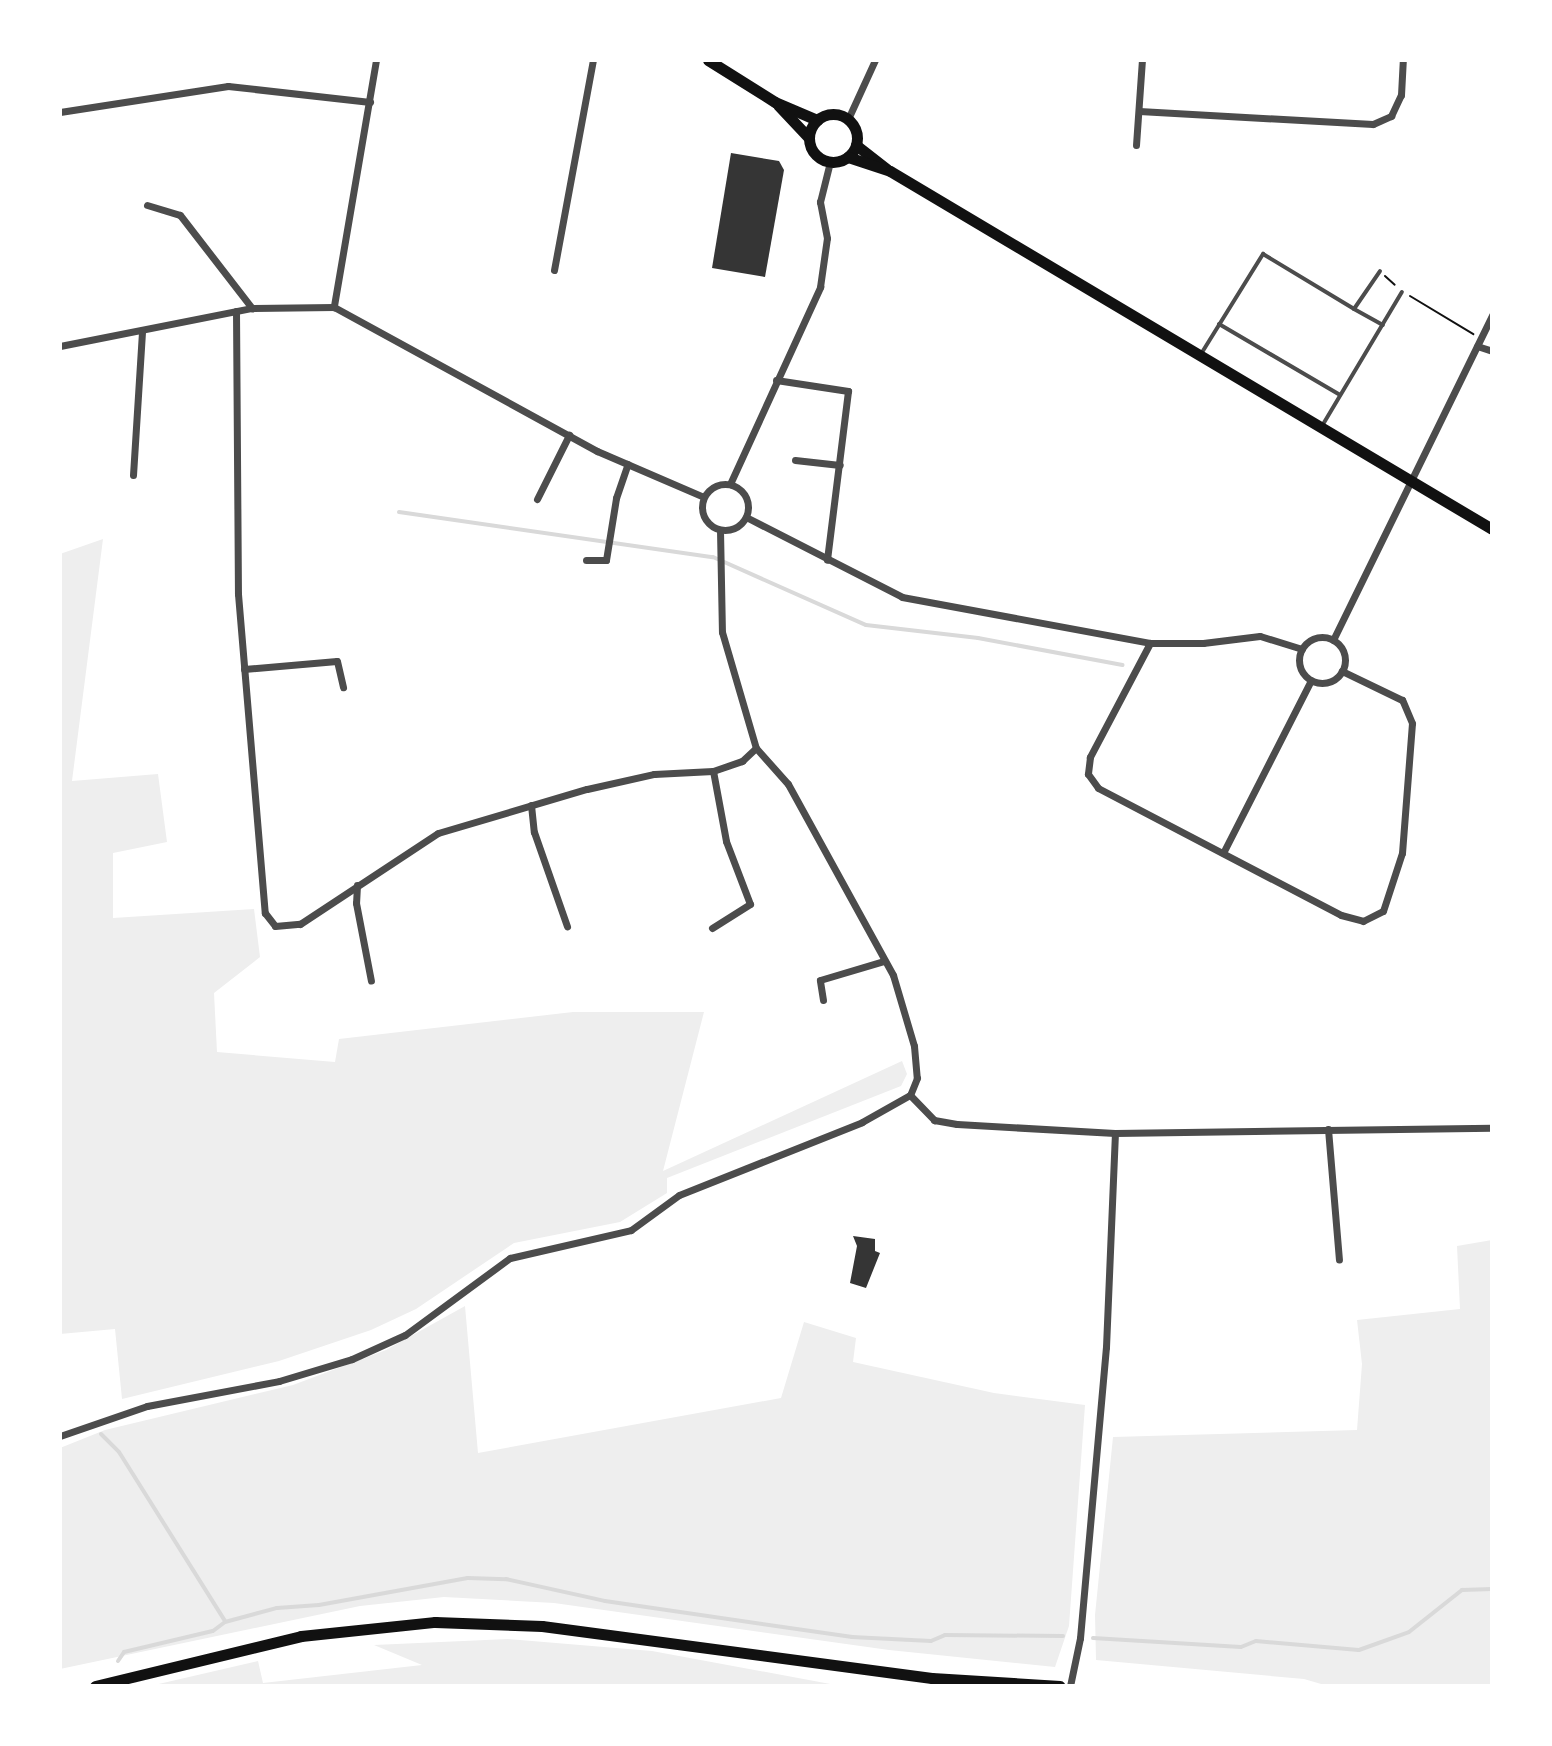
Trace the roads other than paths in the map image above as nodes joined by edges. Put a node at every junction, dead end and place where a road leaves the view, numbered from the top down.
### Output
1 (376, 60) edge
2 (593, 60) edge
3 (708, 60) edge
4 (875, 60) edge
5 (1142, 60) edge
6 (1403, 60) edge
7 (370, 102) junction
8 (775, 102) junction
9 (1139, 111) junction
10 (60, 112) edge
11 (848, 119) junction
12 (817, 120) junction
13 (809, 138) junction
14 (856, 145) junction
15 (1136, 145) dead end
16 (848, 157) junction
17 (830, 162) junction
18 (890, 171) junction
19 (147, 205) dead end
20 (554, 270) dead end
21 (1380, 271) road end
22 (1402, 292) road end
23 (334, 307) junction
24 (252, 308) junction
25 (1354, 309) junction
26 (236, 311) junction
27 (1492, 315) edge
28 (1219, 324) junction
29 (1383, 325) junction
30 (142, 331) junction
31 (1479, 342) junction
32 (60, 346) edge
33 (1492, 351) edge
34 (1200, 356) junction
35 (776, 380) junction
36 (1340, 395) junction
37 (1321, 428) junction
38 (569, 435) junction
39 (795, 460) dead end
40 (628, 464) junction
41 (840, 465) junction
42 (133, 475) dead end
43 (1412, 482) junction
44 (730, 484) junction
45 (704, 497) junction
46 (537, 499) dead end
47 (746, 517) junction
48 (1492, 529) edge
49 (720, 530) junction
50 (586, 560) dead end
51 (827, 560) junction
52 (1333, 640) junction
53 (1150, 643) junction
54 (1302, 649) junction
55 (244, 669) junction
56 (1342, 671) junction
57 (1311, 680) junction
58 (343, 687) dead end
59 (756, 748) junction
60 (713, 771) junction
61 (531, 805) junction
62 (1223, 853) junction
63 (357, 885) junction
64 (567, 926) dead end
65 (712, 928) dead end
66 (884, 961) junction
67 (371, 981) dead end
68 (823, 1000) dead end
69 (910, 1095) junction
70 (1492, 1128) edge
71 (1328, 1129) junction
72 (1115, 1133) junction
73 (1339, 1260) dead end
74 (60, 1436) edge
75 (95, 1686) edge
76 (1060, 1686) edge
77 (1070, 1686) edge

1 - 7 street
2 - 20 street
3 - 8 main road
4 - 11 street
5 - 9 street
6 - 9 street
7 - 10 street
7 - 23 street
8 - 12 main road
8 - 13 main road
9 - 15 street
11 - 12 main road
11 - 14 main road
12 - 13 main road
13 - 17 main road
14 - 16 main road
14 - 18 main road
16 - 17 main road
16 - 18 main road
17 - 35 street
18 - 34 main road
19 - 24 street
21 - 25 lane
22 - 29 lane
23 - 24 street
23 - 38 street
24 - 26 street
25 - 28 lane
25 - 29 lane
26 - 30 street
26 - 55 street
27 - 31 street
28 - 34 lane
28 - 36 lane
29 - 36 lane
30 - 32 street
30 - 42 street
31 - 33 street
31 - 43 street
34 - 37 main road
35 - 41 street
35 - 44 street
36 - 37 lane
37 - 43 main road
38 - 40 street
38 - 46 street
39 - 41 street
40 - 45 street
40 - 50 street
41 - 51 street
43 - 48 main road
43 - 52 street
44 - 45 street
44 - 47 street
45 - 49 street
47 - 49 street
47 - 51 street
49 - 59 street
51 - 53 street
52 - 54 street
52 - 56 street
53 - 54 street
53 - 62 street
54 - 57 street
55 - 58 street
55 - 63 street
56 - 57 street
56 - 62 street
57 - 62 street
59 - 60 street
59 - 66 street
60 - 61 street
60 - 65 street
61 - 63 street
61 - 64 street
63 - 67 street
66 - 68 street
66 - 69 street
69 - 72 street
69 - 74 street
70 - 71 street
71 - 72 street
71 - 73 street
72 - 77 street
75 - 76 main road

